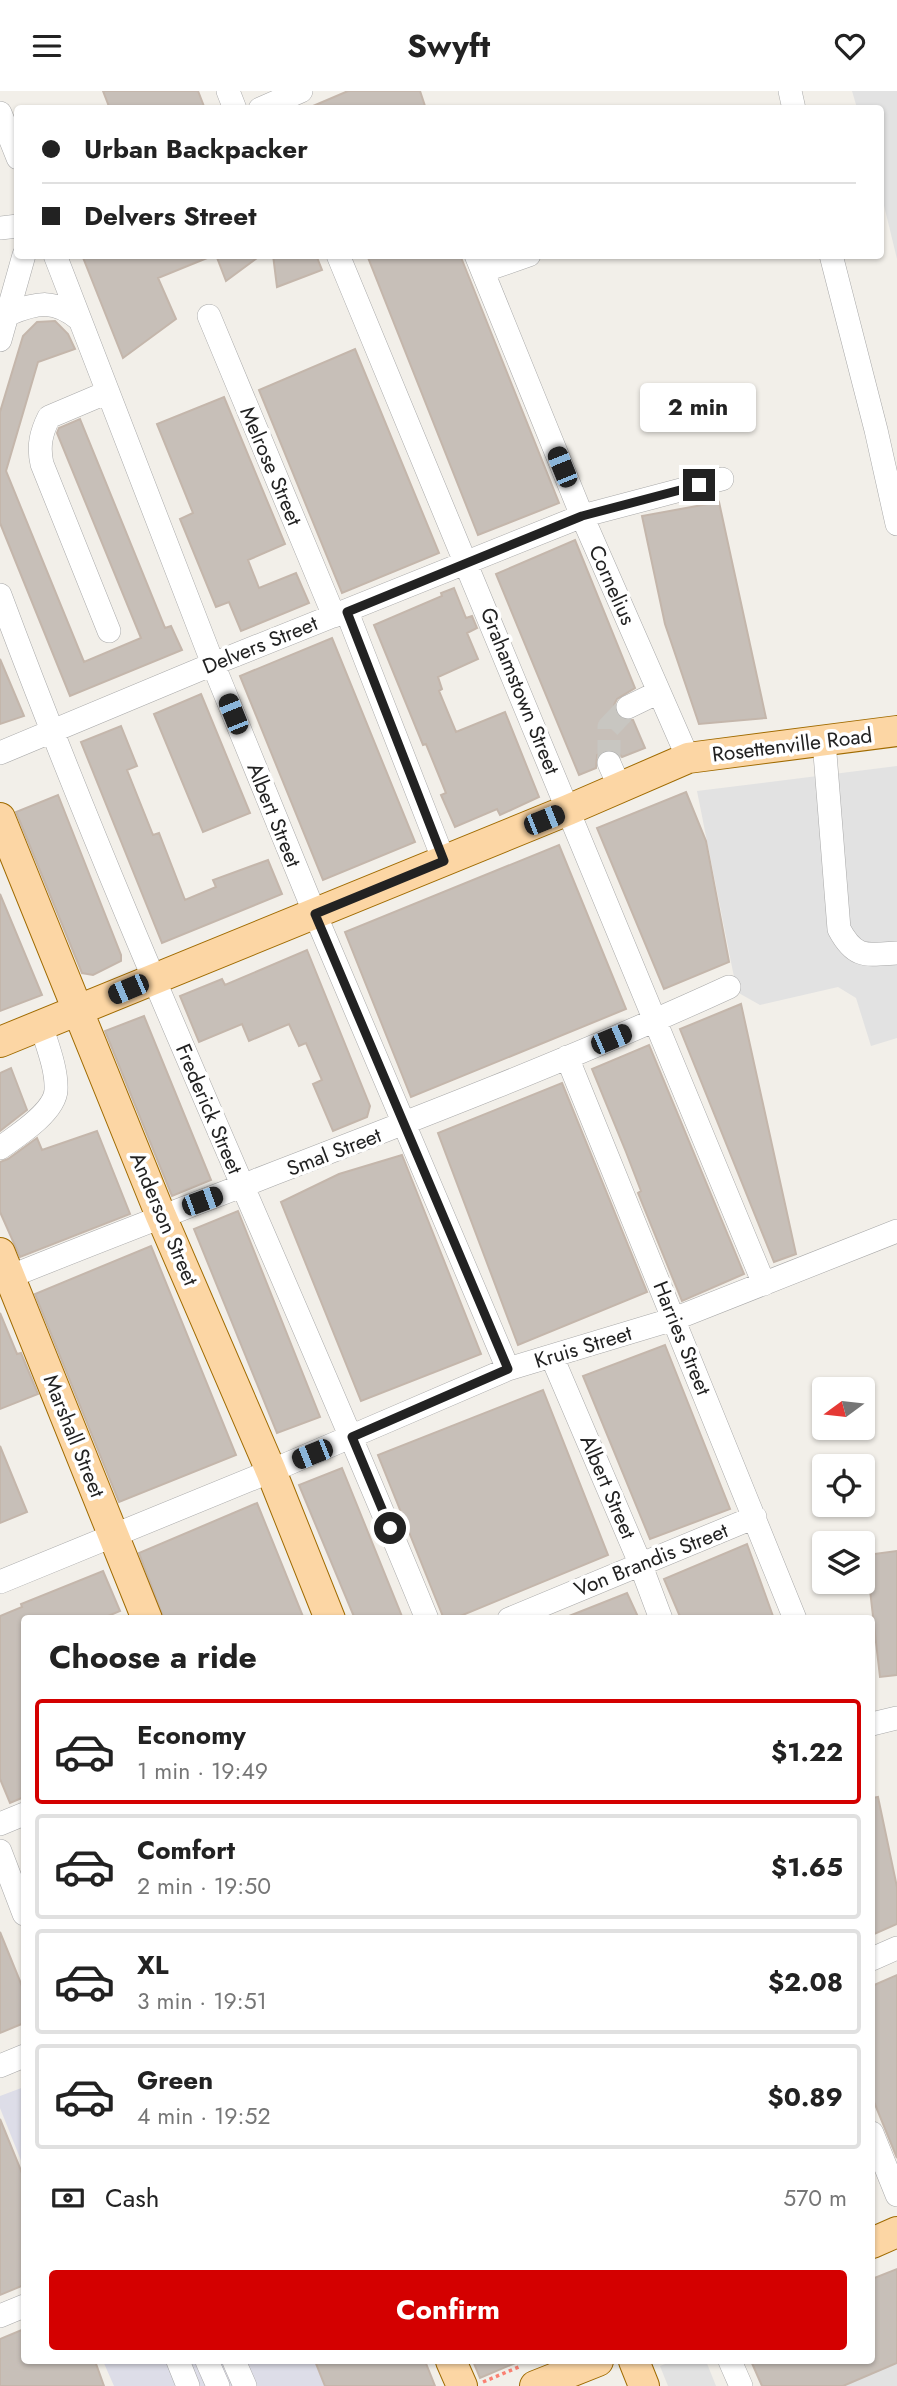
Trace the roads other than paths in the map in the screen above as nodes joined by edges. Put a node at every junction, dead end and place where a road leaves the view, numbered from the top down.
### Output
1 (301, 91) edge
2 (269, 105) edge
3 (0, 113) edge
4 (14, 148) edge
5 (23, 259) edge
6 (57, 259) edge
7 (340, 259) edge
8 (504, 259) edge
9 (832, 259) edge
10 (480, 263) edge
11 (9, 314) junction
12 (209, 316) dead end
13 (80, 320) junction
14 (0, 339) edge
15 (108, 392) junction
16 (722, 479) dead end
17 (582, 516) junction
18 (897, 524) edge
19 (467, 563) junction
20 (0, 595) edge
21 (340, 614) junction
22 (109, 631) dead end
23 (213, 664) junction
24 (659, 692) junction
25 (628, 707) tunnel mouth
26 (897, 731) edge
27 (51, 732) junction
28 (824, 741) junction
29 (0, 753) edge
30 (688, 758) junction
31 (569, 810) junction
32 (0, 818) edge
33 (444, 861) junction
34 (315, 914) junction
35 (897, 953) edge
36 (153, 979) junction
37 (729, 987) dead end
38 (78, 1010) junction
39 (656, 1020) junction
40 (41, 1025) junction
41 (0, 1042) edge
42 (567, 1057) junction
43 (404, 1125) junction
44 (0, 1148) edge
45 (242, 1187) junction
46 (161, 1216) junction
47 (897, 1231) edge
48 (5, 1265) edge
49 (764, 1284) junction
50 (674, 1318) junction
51 (552, 1357) junction
52 (508, 1369) junction
53 (352, 1437) junction
54 (271, 1471) junction
55 (755, 1517) junction
56 (113, 1534) junction
57 (640, 1563) junction
58 (0, 1582) edge
59 (145, 1615) edge
60 (328, 1615) edge
61 (425, 1615) edge
62 (518, 1615) edge
63 (660, 1615) edge
64 (794, 1615) edge
65 (897, 1718) edge
66 (875, 1723) edge
67 (21, 1815) edge
68 (0, 1824) edge
69 (0, 1851) edge
70 (21, 1906) edge
71 (897, 1948) edge
72 (875, 1958) edge
73 (21, 2057) edge
74 (0, 2066) edge
75 (875, 2140) edge
76 (897, 2195) edge
77 (897, 2232) edge
78 (875, 2242) edge
79 (21, 2307) edge
80 (0, 2316) edge
81 (179, 2364) edge
82 (208, 2364) edge
83 (235, 2364) edge
84 (452, 2364) edge
85 (584, 2364) edge
86 (635, 2364) edge
87 (731, 2364) edge
88 (528, 2376) edge
89 (188, 2386) edge
90 (218, 2386) edge
91 (245, 2386) edge
92 (462, 2386) edge
93 (644, 2386) edge
94 (741, 2386) edge

1 - 2 street
3 - 4 street
5 - 11 street
6 - 13 street, Albert Street
7 - 19 street, Grahamstown Street
8 - 10 street
9 - 18 street
10 - 17 street, Cornelius
11 - 13 street
11 - 14 street
12 - 21 street, Melrose Street
13 - 15 street, Albert Street
15 - 22 street
15 - 23 street, Albert Street
16 - 17 street, Delvers Street
17 - 19 street, Delvers Street
17 - 24 street, Cornelius
19 - 21 street, Delvers Street
19 - 31 street, Grahamstown Street
20 - 27 street, Frederick Street
21 - 23 street, Delvers Street
21 - 33 street, Melrose Street
23 - 27 street, Delvers Street
23 - 34 street, Albert Street
24 - 25 street
24 - 30 street, Cornelius
26 - 28 main road, Rosettenville Road
27 - 29 street, Delvers Street
27 - 36 street, Frederick Street
28 - 30 main road, Rosettenville Road
28 - 35 street
30 - 31 main road, Rosettenville Road
31 - 33 main road, Rosettenville Road
31 - 39 street, Grahamstown Street
32 - 38 main road, Anderson Street
33 - 34 main road, Rosettenville Road
34 - 36 main road, Rosettenville Road
34 - 43 street, Albert Street
36 - 38 main road, Rosettenville Road
36 - 45 street, Frederick Street
37 - 39 street, Smal Street
38 - 40 main road, Rosettenville Road
38 - 46 main road, Anderson Street
39 - 42 street, Smal Street
39 - 49 street, Grahamstown Street
40 - 41 main road, Rosettenville Road
40 - 44 street
42 - 43 street, Smal Street
42 - 50 street, Harries Street
43 - 45 street, Smal Street
43 - 52 street, Albert Street
45 - 46 street, Smal Street
45 - 53 street, Frederick Street
46 - 48 street, Smal Street
46 - 54 main road, Anderson Street
47 - 49 street, Kruis Street
48 - 56 main road, Marshall Street
49 - 50 street, Kruis Street
50 - 51 street, Kruis Street
50 - 55 street, Harries Street
51 - 52 street, Kruis Street
51 - 57 street, Albert Street
52 - 53 street, Kruis Street
53 - 54 street, Kruis Street
53 - 61 street, Frederick Street
54 - 56 street, Kruis Street
54 - 60 main road, Anderson Street
55 - 57 street, Von Brandis Street
55 - 64 street, Harries Street
56 - 58 street, Kruis Street
56 - 59 main road, Marshall Street
57 - 62 street, Von Brandis Street
57 - 63 street, Albert Street
65 - 66 street
67 - 68 street
69 - 70 street
71 - 72 street
73 - 74 street
75 - 76 street
77 - 78 main road
79 - 80 street
81 - 89 street
82 - 90 street
83 - 91 street
84 - 92 main road
85 - 88 main road
86 - 93 main road
87 - 94 street

